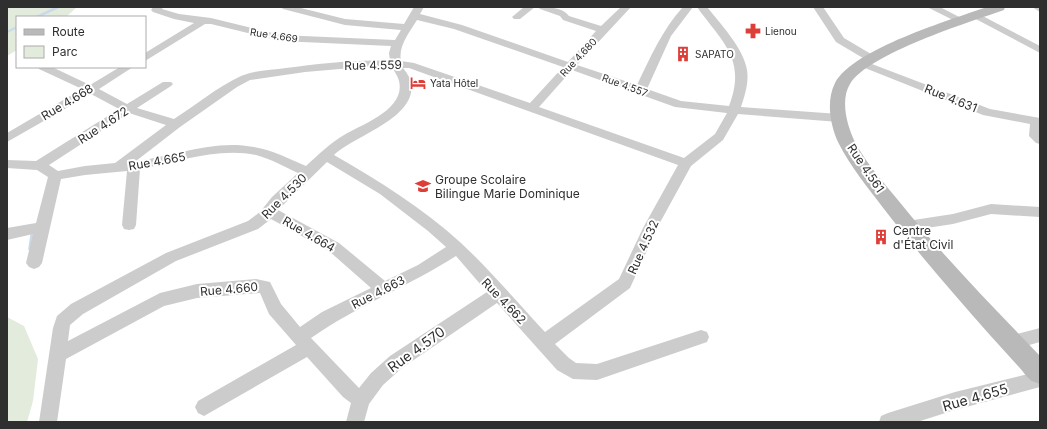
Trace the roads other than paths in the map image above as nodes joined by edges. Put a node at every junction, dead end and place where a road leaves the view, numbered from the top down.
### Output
1 (158, 7) edge
2 (286, 7) edge
3 (530, 7) edge
4 (543, 7) edge
5 (626, 7) edge
6 (688, 7) edge
7 (702, 7) edge
8 (818, 7) edge
9 (932, 7) edge
10 (999, 7) edge
11 (1037, 7) edge
12 (1040, 8) edge
13 (417, 13) edge
14 (517, 17) dead end
15 (968, 18) junction
16 (203, 21) junction
17 (407, 27) junction
18 (603, 30) junction
19 (398, 43) junction
20 (1040, 50) edge
21 (146, 57) edge
22 (868, 61) junction
23 (396, 64) junction
24 (570, 65) junction
25 (126, 68) edge
26 (52, 69) edge
27 (167, 84) dead end
28 (90, 89) junction
29 (640, 91) junction
30 (128, 109) junction
31 (532, 109) junction
32 (734, 110) junction
33 (839, 118) junction
34 (1038, 122) edge
35 (176, 124) junction
36 (7, 138) edge
37 (1040, 140) edge
38 (326, 156) junction
39 (7, 164) edge
40 (686, 164) junction
41 (39, 165) junction
42 (134, 165) junction
43 (119, 167) junction
44 (307, 172) junction
45 (56, 176) junction
46 (269, 211) junction
47 (1040, 212) edge
48 (129, 225) dead end
49 (42, 226) junction
50 (907, 226) junction
51 (7, 234) edge
52 (457, 248) junction
53 (34, 263) dead end
54 (384, 289) junction
55 (497, 294) junction
56 (1040, 335) edge
57 (701, 337) dead end
58 (304, 342) junction
59 (1012, 342) junction
60 (543, 343) junction
61 (58, 355) junction
62 (1040, 373) edge
63 (1040, 380) edge
64 (361, 400) junction
65 (204, 407) dead end
66 (48, 422) edge
67 (354, 422) edge
68 (888, 422) edge

1 - 16 street, Rue 4.669
2 - 17 street
3 - 14 street
4 - 18 street
5 - 18 street, Rue 4.680
6 - 29 street
7 - 32 street
8 - 22 street, Rue 4.631
9 - 15 street
10 - 15 main road, Rue 4.561
11 - 12 street
13 - 17 street
13 - 24 street, Rue 4.557
15 - 20 street
15 - 22 main road, Rue 4.561
16 - 19 street, Rue 4.669
16 - 21 street
17 - 19 street
18 - 24 street, Rue 4.680
19 - 23 street
22 - 33 main road, Rue 4.561
22 - 34 street, Rue 4.631
23 - 31 street, Rue 4.559
23 - 35 street, Rue 4.559
23 - 38 street, Rue 4.530
24 - 29 street, Rue 4.557
24 - 31 street, Rue 4.680
25 - 28 street, Rue 4.668
26 - 28 street
27 - 30 street, Rue 4.672
28 - 30 street
28 - 36 street, Rue 4.668
29 - 32 street, Rue 4.557
30 - 35 street
30 - 41 street, Rue 4.672
31 - 40 street, Rue 4.559
32 - 33 street, Rue 4.557
32 - 40 street
33 - 50 main road, Rue 4.561
34 - 37 street
35 - 43 street, Rue 4.559
38 - 44 street, Rue 4.530
38 - 52 street, Rue 4.662
39 - 41 street
40 - 60 street, Rue 4.532
41 - 45 street
42 - 43 street, Rue 4.665
42 - 44 street, Rue 4.665
42 - 48 street
43 - 45 street, Rue 4.665
44 - 46 street, Rue 4.530
45 - 49 street
46 - 54 street, Rue 4.664
46 - 61 street, Rue 4.530
47 - 50 street
49 - 51 street
49 - 53 street
50 - 59 main road, Rue 4.561
52 - 54 street, Rue 4.663
52 - 55 street, Rue 4.662
54 - 58 street, Rue 4.663
55 - 60 street, Rue 4.662
55 - 64 street, Rue 4.570
56 - 59 street
57 - 60 street, Rue 4.662
58 - 61 street, Rue 4.660
58 - 64 street, Rue 4.660
58 - 65 street, Rue 4.663
59 - 62 main road, Rue 4.561
61 - 66 street
63 - 68 street, Rue 4.655
64 - 67 street, Rue 4.570

